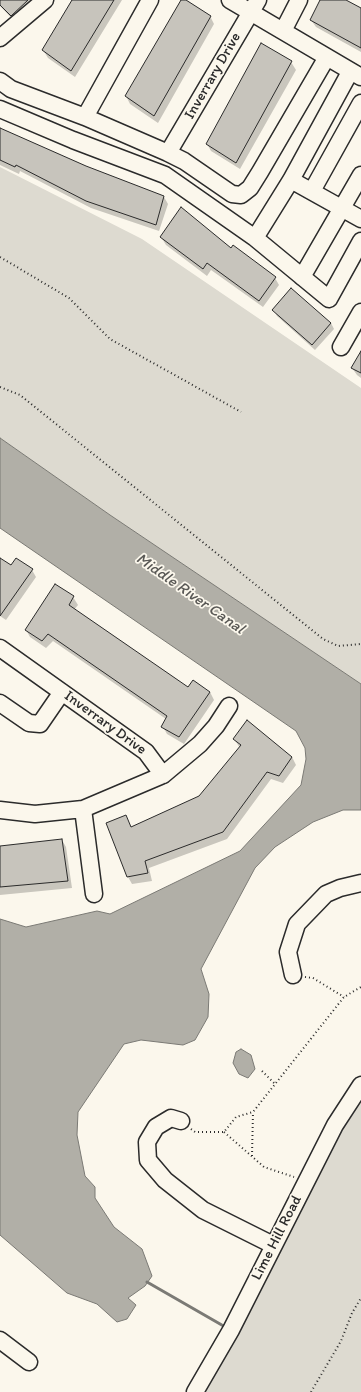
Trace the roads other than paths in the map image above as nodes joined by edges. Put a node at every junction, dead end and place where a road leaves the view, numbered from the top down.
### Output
1 (45, 0) edge
2 (150, 0) edge
3 (230, 0) edge
4 (299, 0) edge
5 (254, 6) edge
6 (282, 31) junction
7 (0, 38) edge
8 (327, 57) junction
9 (356, 74) edge
10 (0, 81) edge
11 (361, 103) edge
12 (0, 109) edge
13 (85, 117) junction
14 (168, 153) junction
15 (361, 175) edge
16 (291, 180) junction
17 (312, 191) junction
18 (342, 208) junction
19 (361, 219) edge
20 (255, 238) junction
21 (361, 241) edge
22 (302, 277) junction
23 (361, 312) edge
24 (341, 347) dead end
25 (0, 648) edge
26 (62, 692) junction
27 (0, 703) edge
28 (229, 706) dead end
29 (163, 775) junction
30 (84, 809) junction
31 (0, 810) edge
32 (361, 883) edge
33 (94, 894) dead end
34 (293, 975) road end
35 (361, 1085) edge
36 (181, 1121) road end
37 (273, 1245) junction
38 (0, 1340) edge
39 (29, 1362) dead end
40 (195, 1392) edge

1 - 7 street
2 - 13 street
3 - 5 street
4 - 6 street
5 - 6 street
5 - 14 street, Inverrary Drive
6 - 8 street
8 - 9 street
8 - 14 street
9 - 16 street
10 - 13 street
11 - 17 street
12 - 20 street
13 - 14 street
15 - 18 street
16 - 17 street
16 - 20 street
17 - 18 street
18 - 19 street
18 - 22 street
20 - 22 street
21 - 22 street
23 - 24 street
25 - 26 street, Inverrary Drive
26 - 27 street
26 - 29 street, Inverrary Drive
28 - 29 street
29 - 30 street
30 - 31 street
30 - 33 street
32 - 34 street
35 - 37 street, Lime Hill Road
36 - 37 street
37 - 40 street, Lime Hill Road
38 - 39 street

